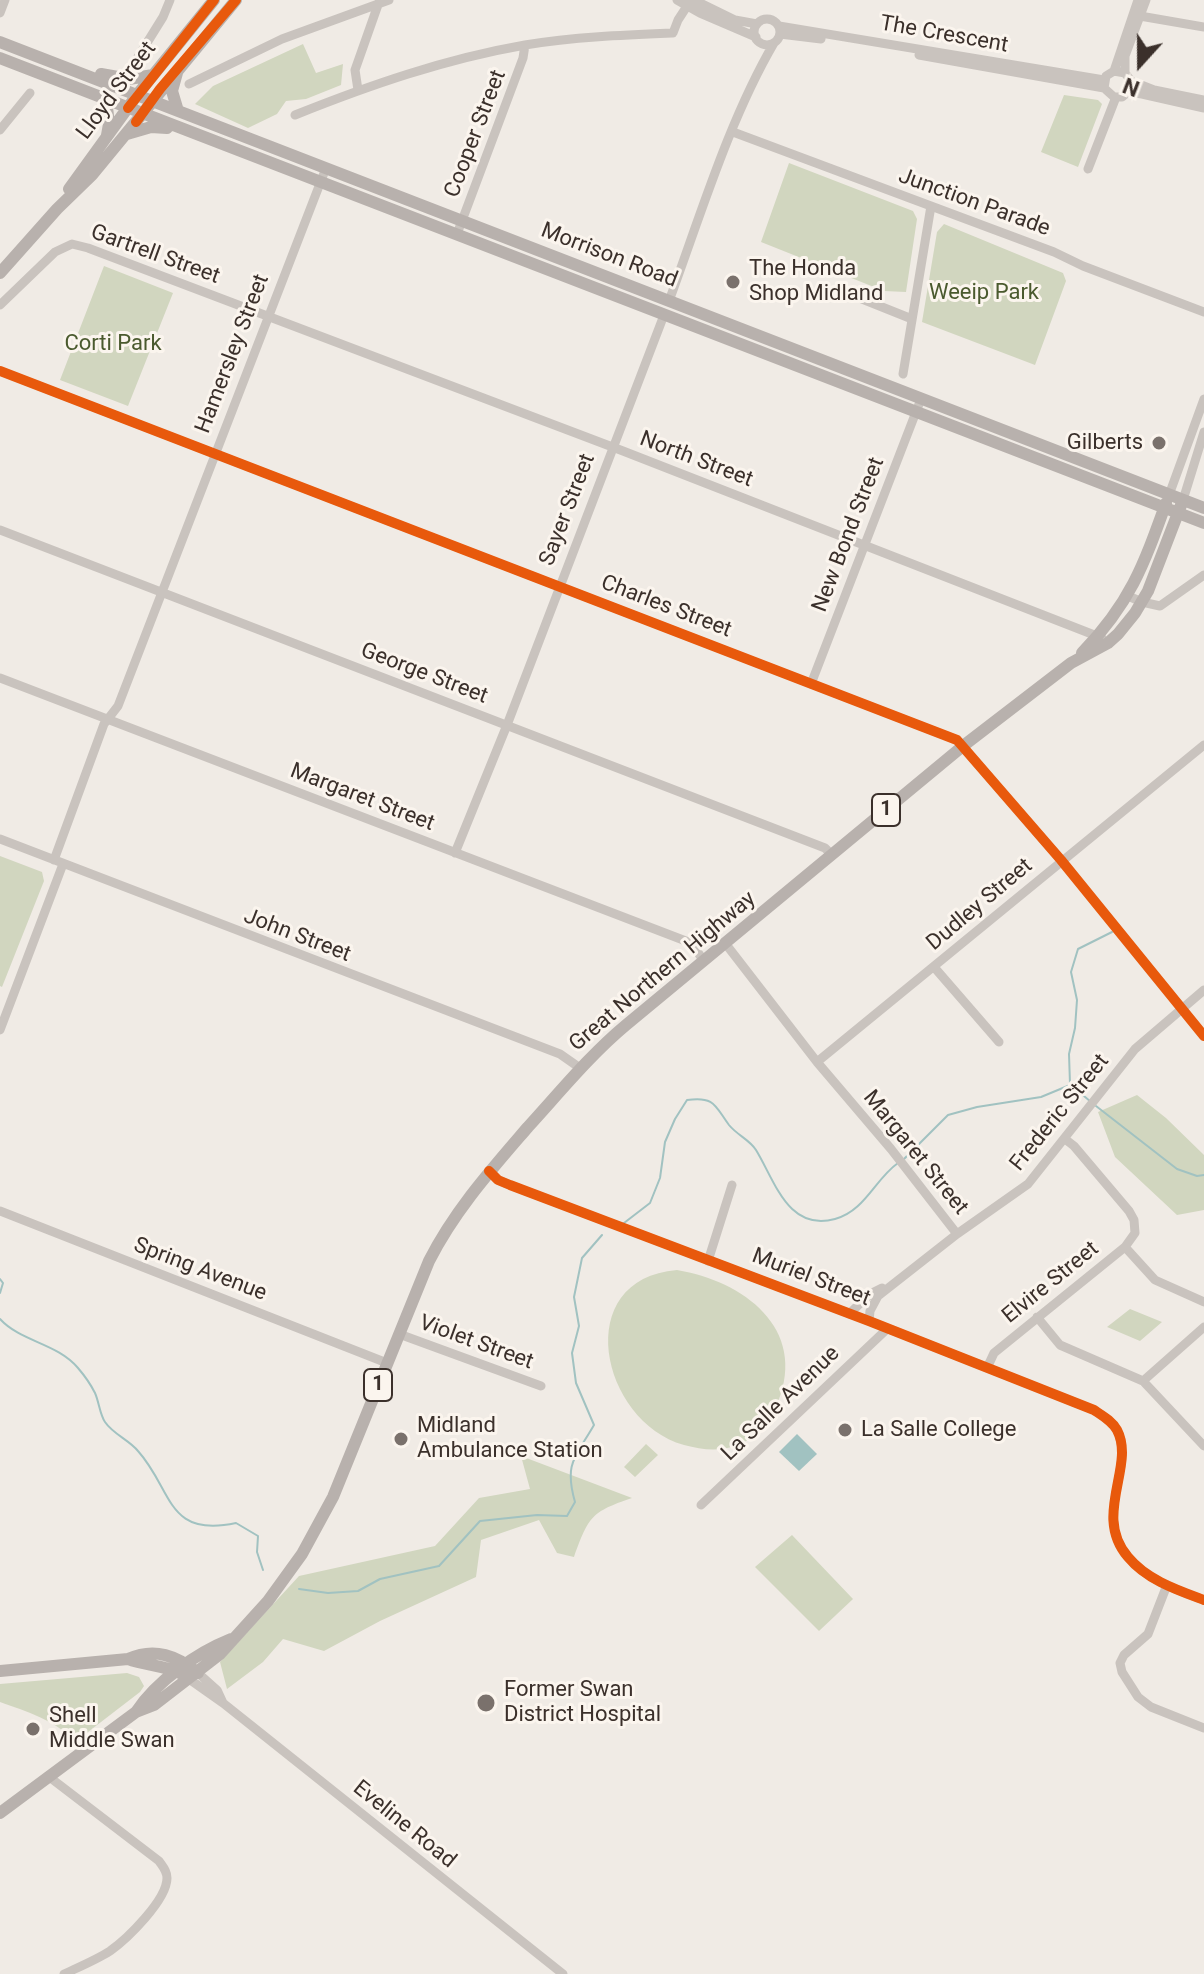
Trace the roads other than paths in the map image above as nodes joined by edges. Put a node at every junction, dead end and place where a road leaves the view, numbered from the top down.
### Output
1 (5, 0) edge
2 (170, 0) edge
3 (214, 0) edge
4 (236, 0) edge
5 (677, 0) edge
6 (1138, 0) edge
7 (1146, 0) edge
8 (383, 1) edge
9 (690, 2) edge
10 (0, 13) edge
11 (1140, 16) junction
12 (757, 24) junction
13 (1204, 27) edge
14 (778, 34) junction
15 (758, 39) junction
16 (0, 42) edge
17 (525, 45) junction
18 (0, 58) edge
19 (135, 62) dead end
20 (177, 69) junction
21 (759, 69) junction
22 (72, 70) junction
23 (1114, 71) junction
24 (153, 75) junction
25 (1128, 77) junction
26 (189, 84) dead end
27 (1104, 84) junction
28 (358, 90) junction
29 (1128, 92) junction
30 (30, 93) dead end
31 (137, 95) junction
32 (1116, 97) junction
33 (106, 99) junction
34 (1204, 100) edge
35 (151, 101) junction
36 (128, 108) junction
37 (1204, 108) edge
38 (178, 111) junction
39 (142, 113) junction
40 (295, 115) dead end
41 (0, 130) edge
42 (186, 130) junction
43 (733, 132) junction
44 (126, 135) junction
45 (106, 138) junction
46 (326, 168) junction
47 (1088, 169) dead end
48 (321, 181) junction
49 (931, 206) junction
50 (57, 209) junction
51 (463, 220) junction
52 (457, 234) junction
53 (0, 273) edge
54 (862, 299) dead end
55 (669, 301) junction
56 (633, 303) junction
57 (0, 305) edge
58 (1203, 311) edge
59 (664, 315) junction
60 (269, 317) junction
61 (912, 319) junction
62 (693, 327) junction
63 (0, 371) edge
64 (903, 374) dead end
65 (1204, 399) edge
66 (918, 405) junction
67 (1204, 432) edge
68 (613, 447) junction
69 (215, 455) junction
70 (1183, 500) junction
71 (1166, 501) junction
72 (1204, 508) edge
73 (1178, 513) junction
74 (1204, 523) edge
75 (0, 530) edge
76 (866, 545) junction
77 (1204, 575) edge
78 (560, 587) junction
79 (162, 592) junction
80 (1128, 596) junction
81 (1142, 602) junction
82 (1103, 639) junction
83 (0, 678) edge
84 (811, 684) junction
85 (108, 718) junction
86 (507, 725) junction
87 (1204, 745) edge
88 (963, 746) junction
89 (0, 839) edge
90 (455, 853) junction
91 (832, 855) junction
92 (1061, 860) junction
93 (58, 862) junction
94 (725, 943) junction
95 (704, 961) junction
96 (934, 967) junction
97 (1204, 990) edge
98 (1181, 1009) junction
99 (0, 1030) edge
100 (1204, 1036) edge
101 (999, 1042) dead end
102 (817, 1062) junction
103 (580, 1068) junction
104 (1065, 1139) junction
105 (489, 1171) junction
106 (732, 1185) dead end
107 (0, 1211) edge
108 (957, 1234) junction
109 (1125, 1247) junction
110 (708, 1261) junction
111 (899, 1278) junction
112 (1204, 1302) edge
113 (849, 1314) junction
114 (1037, 1317) junction
115 (869, 1321) junction
116 (1204, 1327) edge
117 (887, 1329) junction
118 (399, 1334) junction
119 (387, 1363) junction
120 (987, 1368) junction
121 (1143, 1381) junction
122 (541, 1386) dead end
123 (1203, 1446) edge
124 (701, 1505) dead end
125 (1167, 1585) junction
126 (1204, 1600) edge
127 (128, 1659) junction
128 (148, 1665) junction
129 (0, 1671) edge
130 (188, 1672) junction
131 (146, 1696) junction
132 (136, 1712) junction
133 (1204, 1728) edge
134 (48, 1776) junction
135 (0, 1813) edge
136 (64, 1974) edge
137 (563, 1974) edge

1 - 10 street
2 - 19 street
3 - 24 main road, Lloyd Street
4 - 20 main road, Lloyd Street
5 - 9 street, The Crescent
6 - 23 street
7 - 11 street
8 - 26 street
8 - 28 street
9 - 12 street, The Crescent
9 - 15 street, The Crescent
9 - 17 street
11 - 13 street
11 - 25 street
12 - 14 street, The Crescent
12 - 15 street
14 - 15 street, The Crescent
14 - 21 street
14 - 27 street, The Crescent
15 - 21 street
16 - 22 main road, Morrison Road
17 - 28 street
17 - 51 street, Cooper Street
18 - 33 main road, Morrison Road
20 - 35 main road, Lloyd Street
20 - 38 main road
21 - 43 street
22 - 24 main road
22 - 31 main road, Morrison Road
23 - 25 street
23 - 27 street
24 - 31 main road, Lloyd Street
25 - 29 street
25 - 34 street
27 - 32 street
28 - 40 street
29 - 32 street
29 - 37 street
30 - 41 street
31 - 35 main road, Morrison Road
31 - 36 main road, Lloyd Street
32 - 47 street
33 - 36 main road, Morrison Road
33 - 45 main road
35 - 38 main road, Morrison Road
35 - 39 main road, Lloyd Street
36 - 39 main road, Morrison Road
36 - 45 main road, Lloyd Street
38 - 46 main road, Morrison Road
39 - 42 main road, Morrison Road
39 - 44 main road, Lloyd Street
42 - 44 main road
42 - 48 main road, Morrison Road
43 - 49 street, Junction Parade
43 - 55 street
44 - 50 main road, Lloyd Street
45 - 50 main road, Lloyd Street
46 - 48 street, Hamersley Street
46 - 51 main road, Morrison Road
48 - 52 main road, Morrison Road
48 - 60 street, Hamersley Street
49 - 58 street, Junction Parade
49 - 61 street
50 - 53 main road, Lloyd Street
51 - 52 street, Cooper Street
51 - 55 main road, Morrison Road
52 - 56 main road, Morrison Road
54 - 61 street
55 - 56 main road
55 - 62 main road
55 - 66 main road, Morrison Road
56 - 59 main road, Morrison Road
57 - 60 street, Gartrell Street
59 - 62 main road, Morrison Road
59 - 68 street, Sayer Street
60 - 68 street, North Street
60 - 69 street, Hamersley Street
61 - 64 street
62 - 66 main road, Morrison Road
63 - 69 street, Charles Street
65 - 71 street
66 - 71 main road, Morrison Road
66 - 76 street, New Bond Street
67 - 70 street
68 - 76 street, North Street
68 - 78 street, Sayer Street
69 - 78 street, Charles Street
69 - 79 street, Hamersley Street
70 - 71 main road, Morrison Road
70 - 72 main road, Morrison Road
70 - 73 main road, Great Northern Highway
71 - 73 main road, Morrison Road
71 - 80 main road, Great Northern Highway / 1
73 - 74 main road, Morrison Road
73 - 81 main road, Great Northern Highway / 1
75 - 79 street, George Street
76 - 82 street, North Street
76 - 84 street, New Bond Street
77 - 81 street
78 - 84 street, Charles Street
78 - 86 street, Sayer Street
79 - 85 street, Hamersley Street
79 - 86 street, George Street
80 - 81 street
80 - 82 main road, Great Northern Highway / 1
81 - 82 main road, Great Northern Highway / 1
82 - 88 main road, Great Northern Highway / 1
83 - 85 street, Margaret Street
84 - 88 street, Charles Street
85 - 90 street, Margaret Street
85 - 93 street, Hamersley Street
86 - 90 street, Sayer Street
86 - 91 street, George Street
87 - 92 street, Dudley Street
88 - 91 main road, Great Northern Highway / 1
88 - 92 street, Charles Street
89 - 93 street, John Street
90 - 95 street, Margaret Street
91 - 94 main road, Great Northern Highway / 1
92 - 96 street, Dudley Street
92 - 98 street, Charles Street
93 - 99 street, Hamersley Street
93 - 103 street, John Street
94 - 95 main road, Great Northern Highway / 1
94 - 102 street, Margaret Street
95 - 103 main road, Great Northern Highway / 1
96 - 101 street
96 - 102 street, Dudley Street
97 - 98 street, Frederic Street
98 - 100 street, Charles Street
98 - 104 street, Frederic Street
102 - 108 street, Margaret Street
103 - 105 main road, Great Northern Highway / 1
104 - 108 street, Frederic Street
104 - 109 street, Elvire Street
105 - 110 street, Muriel Street
105 - 118 main road, Great Northern Highway / 1
106 - 110 street
107 - 119 street, Spring Avenue
108 - 111 street, Frederic Street
109 - 112 street
109 - 114 street, Elvire Street
110 - 113 street, Muriel Street
111 - 113 street, Frederic Street
111 - 115 street, Frederic Street
113 - 115 street, Muriel Street
114 - 120 street, Elvire Street
114 - 121 street
115 - 117 street, Muriel Street
116 - 121 street
117 - 120 street, Muriel Street
117 - 124 street, La Salle Avenue
118 - 119 main road, Great Northern Highway / 1
118 - 122 street, Violet Street
119 - 130 main road, Great Northern Highway / 1
120 - 125 street, Muriel Street
121 - 123 street
125 - 126 street
125 - 133 street
127 - 128 main road
127 - 129 main road
127 - 130 main road
128 - 130 main road
128 - 131 main road
130 - 131 main road, Great Northern Highway / 1
130 - 132 main road, Great Northern Highway / 1
130 - 137 street, Eveline Road
131 - 132 main road, Great Northern Highway / 1
132 - 134 main road, Great Northern Highway / 1
134 - 135 main road, Great Northern Highway / 1
134 - 136 street

